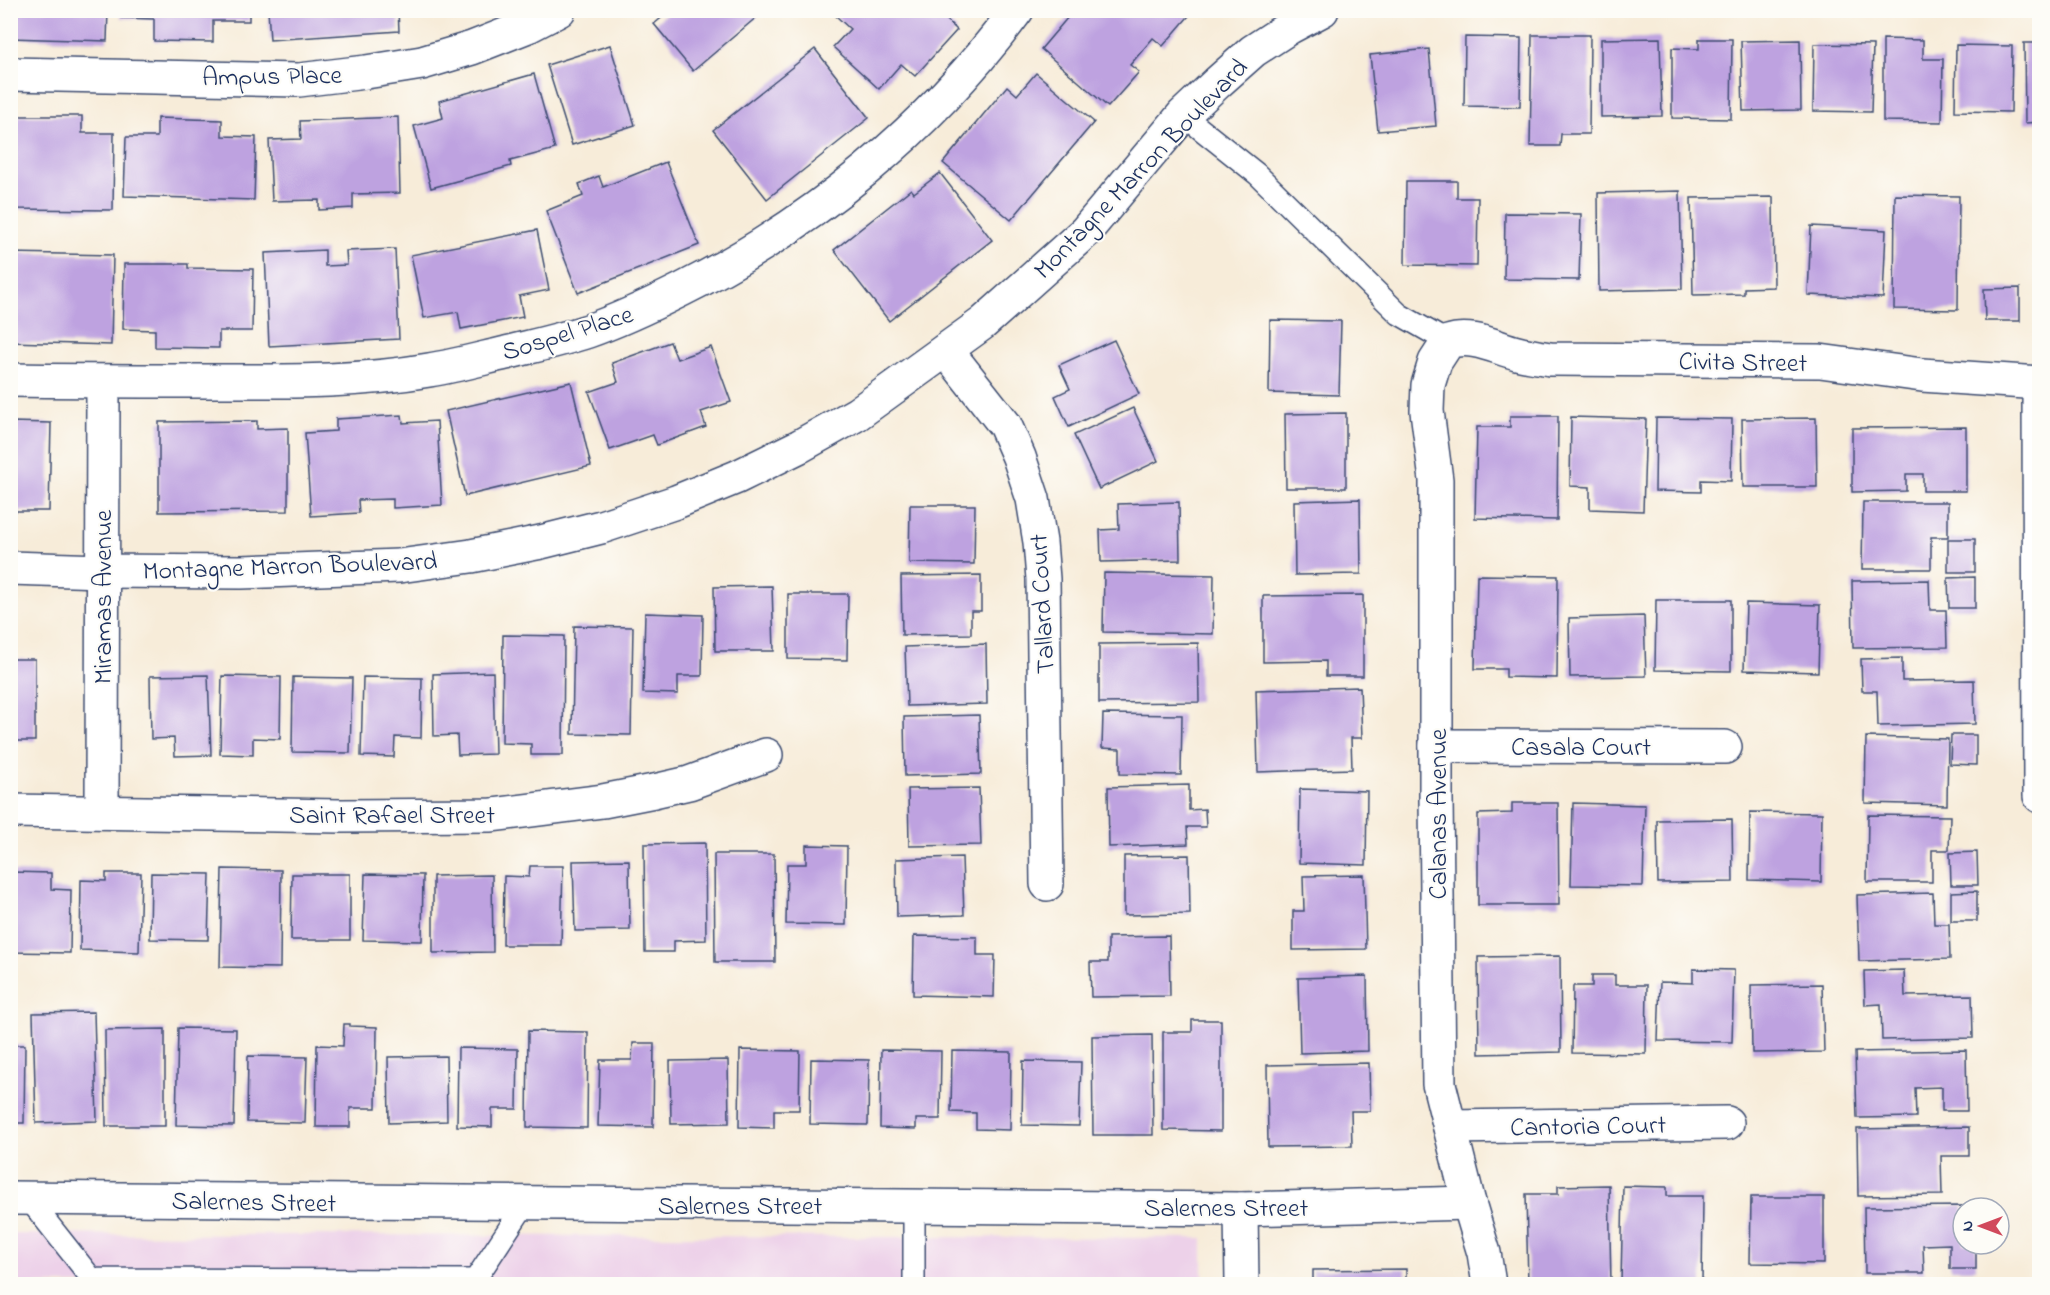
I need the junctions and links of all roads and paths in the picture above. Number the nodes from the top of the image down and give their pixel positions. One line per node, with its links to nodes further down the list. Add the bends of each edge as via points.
1 (559, 10): 4 (street, Ampus Place, via 472,48 422,63 299,80)
2 (1017, 10): 9 (street, Sospel Place, via 949,93 913,129 813,212 710,275 640,310 577,334 428,371 291,382)
3 (1322, 10): 5 (street, Montagne Marron Boulevard, via 1253,51)
4 (10, 74)
5 (1183, 115): 6 (lane, via 1257,174 1399,314); 7 (street, Montagne Marron Boulevard, via 1085,232 983,323)
6 (1448, 342): 10 (street, Civita Street, via 1460,338 1550,358 1820,361 1922,375); 13 (street, Calanas Avenue, via 1435,362 1428,385 1427,411 1436,480)
7 (946, 350): 12 (street, Montagne Marron Boulevard, via 857,414 800,446 706,490 601,527 542,542 399,566 241,572); 19 (street, Tallard Court, via 1005,425 1033,498 1043,579)
8 (10, 380): 9 (street, Sospel Place)
9 (103, 382): 12 (street, Miramas Avenue)
10 (2039, 383): 16 (street)
11 (10, 568): 12 (street, Montagne Marron Boulevard)
12 (102, 571): 18 (street, Miramas Avenue)
13 (1436, 746): 14 (street, Casala Court); 21 (street, Calanas Avenue, via 1439,1084)
14 (1725, 747)
15 (766, 755): 18 (street, Saint Rafael Street, via 689,783 654,791 492,815)
16 (2040, 796)
17 (10, 811): 18 (street, Saint Rafael Street)
18 (102, 812)
19 (1047, 884)
20 (1726, 1123): 21 (street, Cantoria Court)
21 (1450, 1127): 23 (street, Calanas Avenue)
22 (19, 1198): 24 (street, Salernes Street); 24 (lane, via 92,1279 475,1280)
23 (1469, 1203): 26 (street, Salernes Street); 29 (street, Calanas Avenue)
24 (525, 1204): 25 (street, Salernes Street)
25 (914, 1206): 26 (street, Salernes Street); 27 (lane)
26 (1241, 1209): 28 (street)
27 (914, 1284)
28 (1242, 1284)
29 (1489, 1284)

